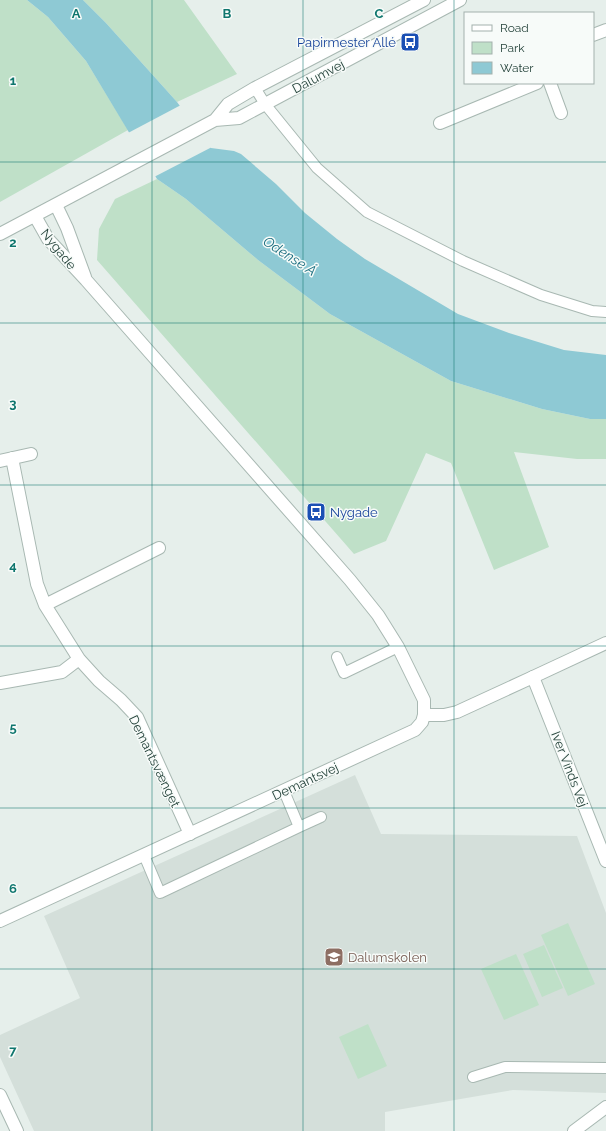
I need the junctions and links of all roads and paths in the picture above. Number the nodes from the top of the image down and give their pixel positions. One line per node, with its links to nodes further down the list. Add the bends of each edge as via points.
1 (424, 0): 7 (street, Dalumvej)
2 (460, 0): 8 (street, Dalumvej)
3 (606, 30): 4 (street)
4 (594, 35)
5 (534, 84): 11 (street)
6 (550, 84): 9 (street)
7 (255, 88): 8 (lane); 10 (street, Dalumvej, via 228,104)
8 (265, 104): 10 (street, Dalumvej, via 239,118); 16 (lane, via 317,168 367,212 463,261 541,295 592,311)
9 (561, 113)
10 (215, 120): 12 (street, Dalumvej)
11 (440, 123)
12 (56, 205): 13 (street, Dalumvej); 15 (street, Nygade)
13 (35, 216): 14 (street, Dalumvej); 15 (street, Nygade, via 48,239)
14 (0, 234)
15 (86, 280): 23 (street, Nygade, via 350,580 378,615)
16 (606, 312)
17 (31, 454): 18 (street)
18 (12, 458): 19 (street); 21 (street, Demantsvænget, via 37,584)
19 (0, 460)
20 (159, 548): 21 (street)
21 (45, 605): 25 (street, Demantsvænget)
22 (606, 644): 26 (street)
23 (398, 647): 24 (lane, via 344,673); 28 (street, Nygade, via 424,700)
24 (337, 657)
25 (79, 659): 27 (street, via 62,672); 32 (street, Demantsvænget, via 137,717)
26 (533, 677): 28 (street, via 457,712); 34 (street, Iver Vinds Vej)
27 (0, 683)
28 (424, 715): 29 (street, Demantsvej, via 415,730)
29 (284, 791): 31 (lane); 32 (street, Demantsvej)
30 (321, 817): 31 (lane)
31 (299, 827): 33 (lane, via 160,893)
32 (190, 834): 33 (street, Demantsvej)
33 (144, 855): 35 (street, Demantsvej)
34 (606, 862)
35 (0, 921)
36 (606, 1068): 37 (lane, via 506,1068)
37 (473, 1077)
38 (0, 1095): 40 (street)
39 (606, 1107): 41 (street)
40 (17, 1131)
41 (574, 1131)

